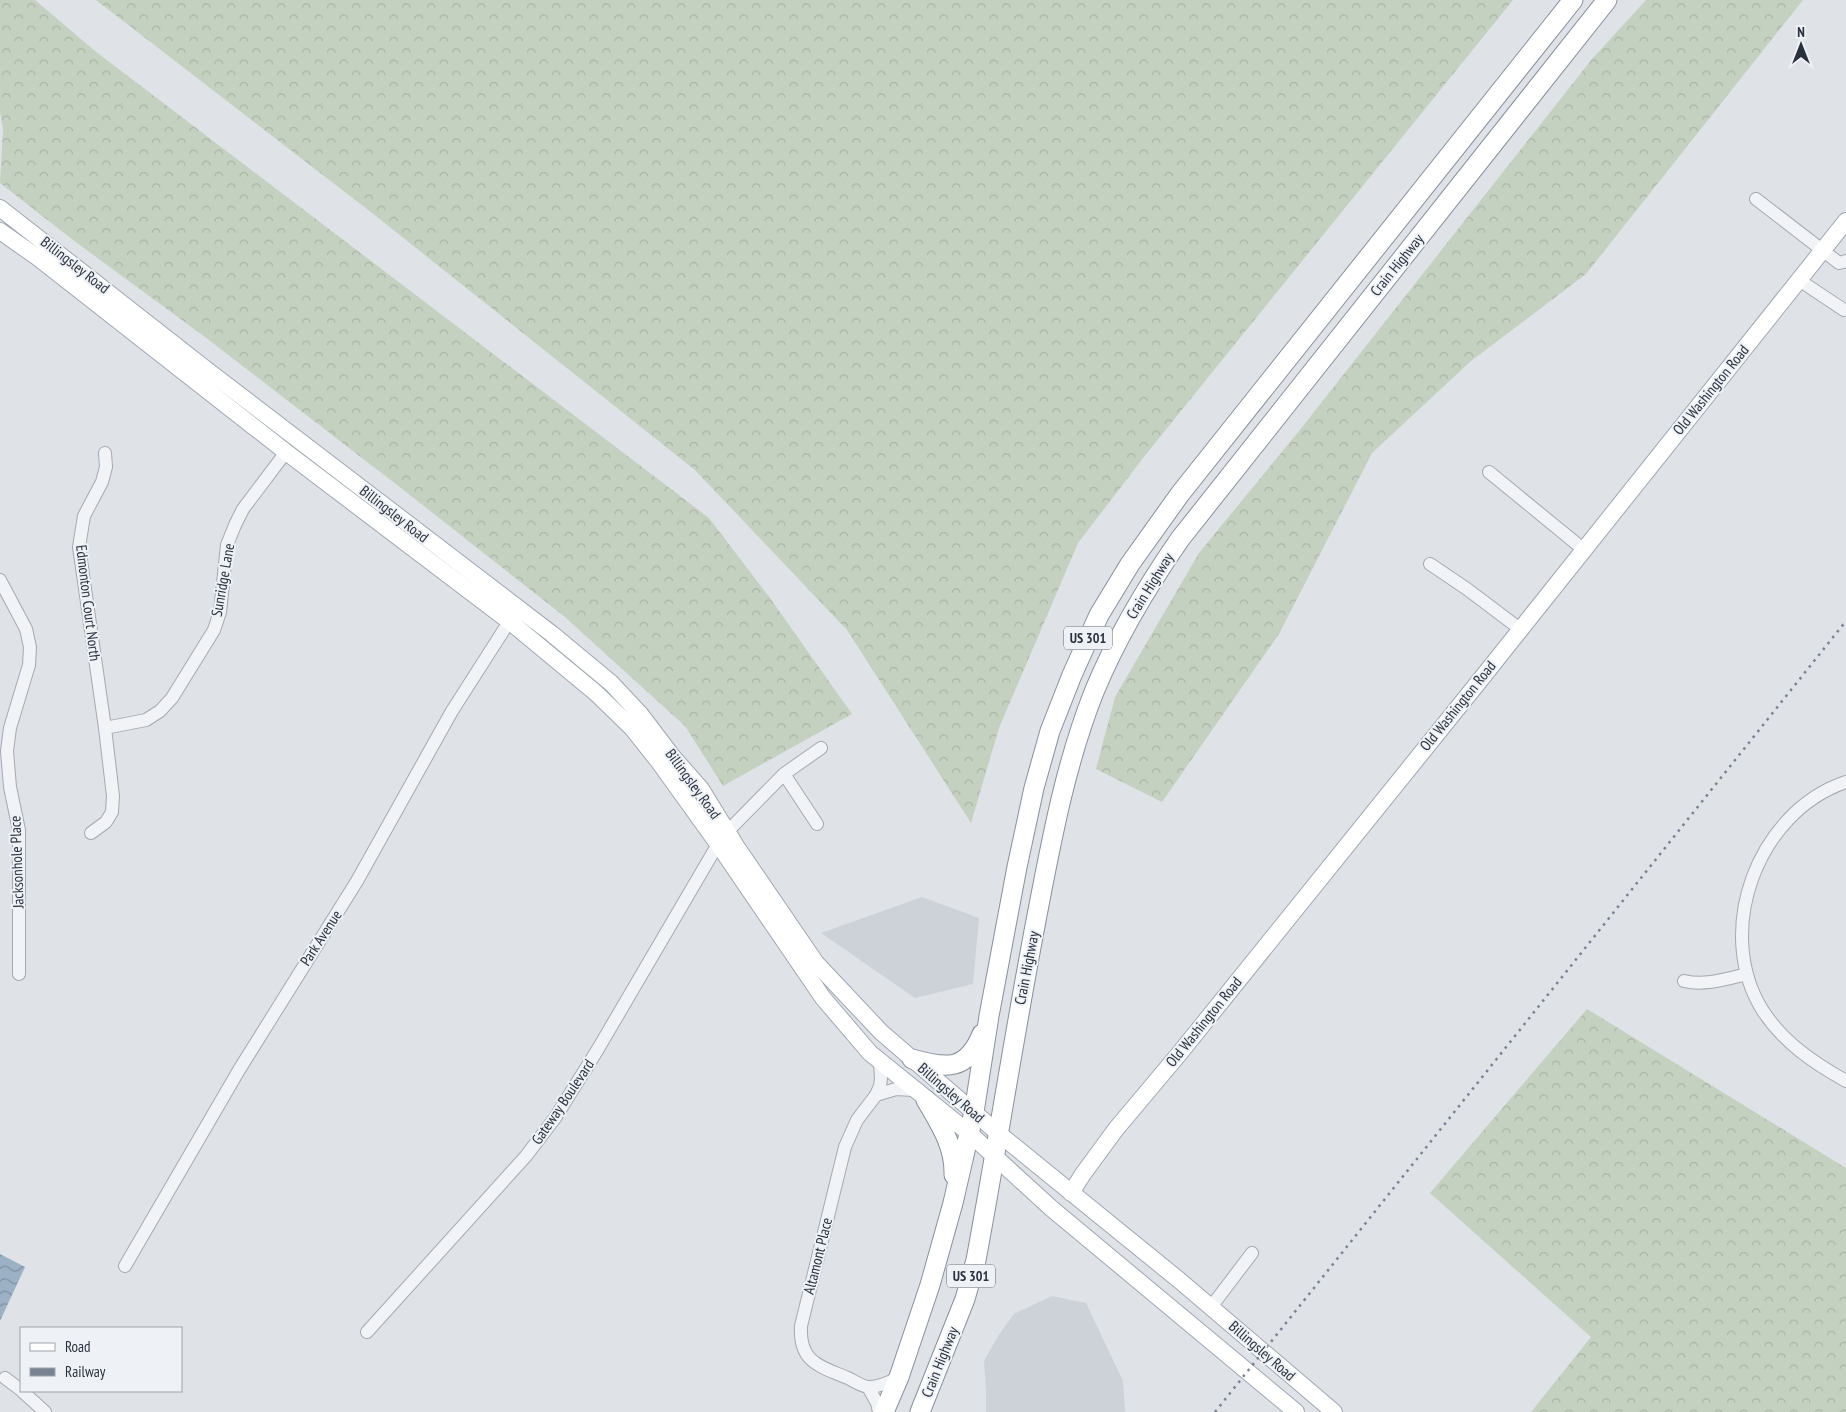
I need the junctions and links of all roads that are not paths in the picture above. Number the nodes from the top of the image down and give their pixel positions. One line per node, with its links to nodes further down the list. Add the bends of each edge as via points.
1 (1573, 0): 3 (highway, Crain Highway / US 301)
2 (1607, 0): 4 (highway, Crain Highway / US 301)
3 (1509, 79): 4 (highway); 31 (highway, Crain Highway / US 301, via 1180,494 1130,564 1099,615 1068,683 1041,759 1016,867)
4 (1528, 101): 39 (highway, Crain Highway / US 301, via 1180,539 1128,618 1094,692 1065,781 1045,869)
5 (1756, 200): 9 (street)
6 (0, 208): 19 (main road, Billingsley Road, via 233,388)
7 (1846, 221): 9 (main road, Old Washington Road)
8 (0, 231): 14 (main road, Billingsley Road)
9 (1822, 250): 10 (street); 11 (main road, Old Washington Road)
10 (1844, 264)
11 (1798, 280): 12 (street); 16 (main road, Old Washington Road)
12 (1845, 311)
13 (105, 452): 21 (street, Edmonton Court North, via 102,482 84,516 79,547)
14 (286, 452): 19 (main road, Billingsley Road); 21 (street, Sunridge Lane, via 235,526 227,544 220,612 214,630 172,698 146,720)
15 (1489, 472): 16 (street)
16 (1583, 549): 20 (main road, Old Washington Road)
17 (1430, 564): 20 (street)
18 (0, 580): 28 (street, Jacksonhole Place, via 26,629 30,647 29,665 10,728 7,751 19,830)
19 (513, 615): 27 (main road, Billingsley Road, via 632,728); 45 (street, Park Avenue, via 452,711 358,881 239,1070)
20 (1520, 629): 41 (main road, Old Washington Road, via 1116,1129)
21 (105, 728): 26 (street, Edmonton Court North, via 112,812 106,822)
22 (820, 748): 23 (street, Gateway Boulevard)
23 (784, 774): 25 (street); 27 (street, Gateway Boulevard)
24 (1846, 782): 29 (street, via 1821,793 1800,808 1778,831 1760,861 1743,912 1742,950)
25 (817, 824)
26 (91, 833)
27 (722, 838): 32 (main road, Billingsley Road, via 816,963 881,1032); 33 (main road, Billingsley Road, via 823,998); 48 (street, Gateway Boulevard, via 606,1036 542,1136)
28 (19, 974)
29 (1747, 974): 30 (street, via 1710,983); 34 (street, via 1763,1010 1787,1040 1806,1057)
30 (1684, 981)
31 (989, 1016): 32 (highway, via 974,1051 964,1060 944,1066); 37 (highway, Crain Highway / US 301)
32 (912, 1059): 37 (main road, Billingsley Road)
33 (880, 1062): 35 (street, Altamont Place, via 881,1079); 36 (main road, Billingsley Road)
34 (1846, 1081)
35 (876, 1095): 36 (street, via 888,1090); 51 (street, Altamont Place, via 857,1120 845,1147 801,1326 806,1352 813,1362)
36 (919, 1095): 38 (main road, Billingsley Road); 42 (highway, via 945,1134 952,1151)
37 (974, 1112): 38 (highway, Crain Highway / US 301); 39 (main road, Billingsley Road)
38 (969, 1133): 40 (main road, Billingsley Road); 42 (highway, Crain Highway / US 301)
39 (998, 1133): 40 (highway, Crain Highway / US 301); 41 (main road, Billingsley Road)
40 (993, 1157): 43 (main road, Billingsley Road); 57 (highway, Crain Highway / US 301, via 976,1260 965,1299)
41 (1071, 1193): 43 (main road, via 1082,1228); 46 (main road, Billingsley Road)
42 (954, 1203): 49 (highway, Crain Highway / US 301, via 930,1286)
43 (1091, 1241): 47 (main road, Billingsley Road)
44 (1252, 1253): 46 (street)
45 (125, 1266)
46 (1211, 1307): 47 (main road); 59 (main road, Billingsley Road)
47 (1194, 1327): 58 (main road, Billingsley Road)
48 (367, 1332)
49 (898, 1377): 51 (street); 56 (highway, Crain Highway / US 301)
50 (5, 1378): 52 (street)
51 (868, 1387): 55 (street)
52 (20, 1390)
53 (22, 1392): 54 (street)
54 (45, 1412)
55 (879, 1412)
56 (884, 1412)
57 (920, 1412)
58 (1296, 1412)
59 (1334, 1412)

